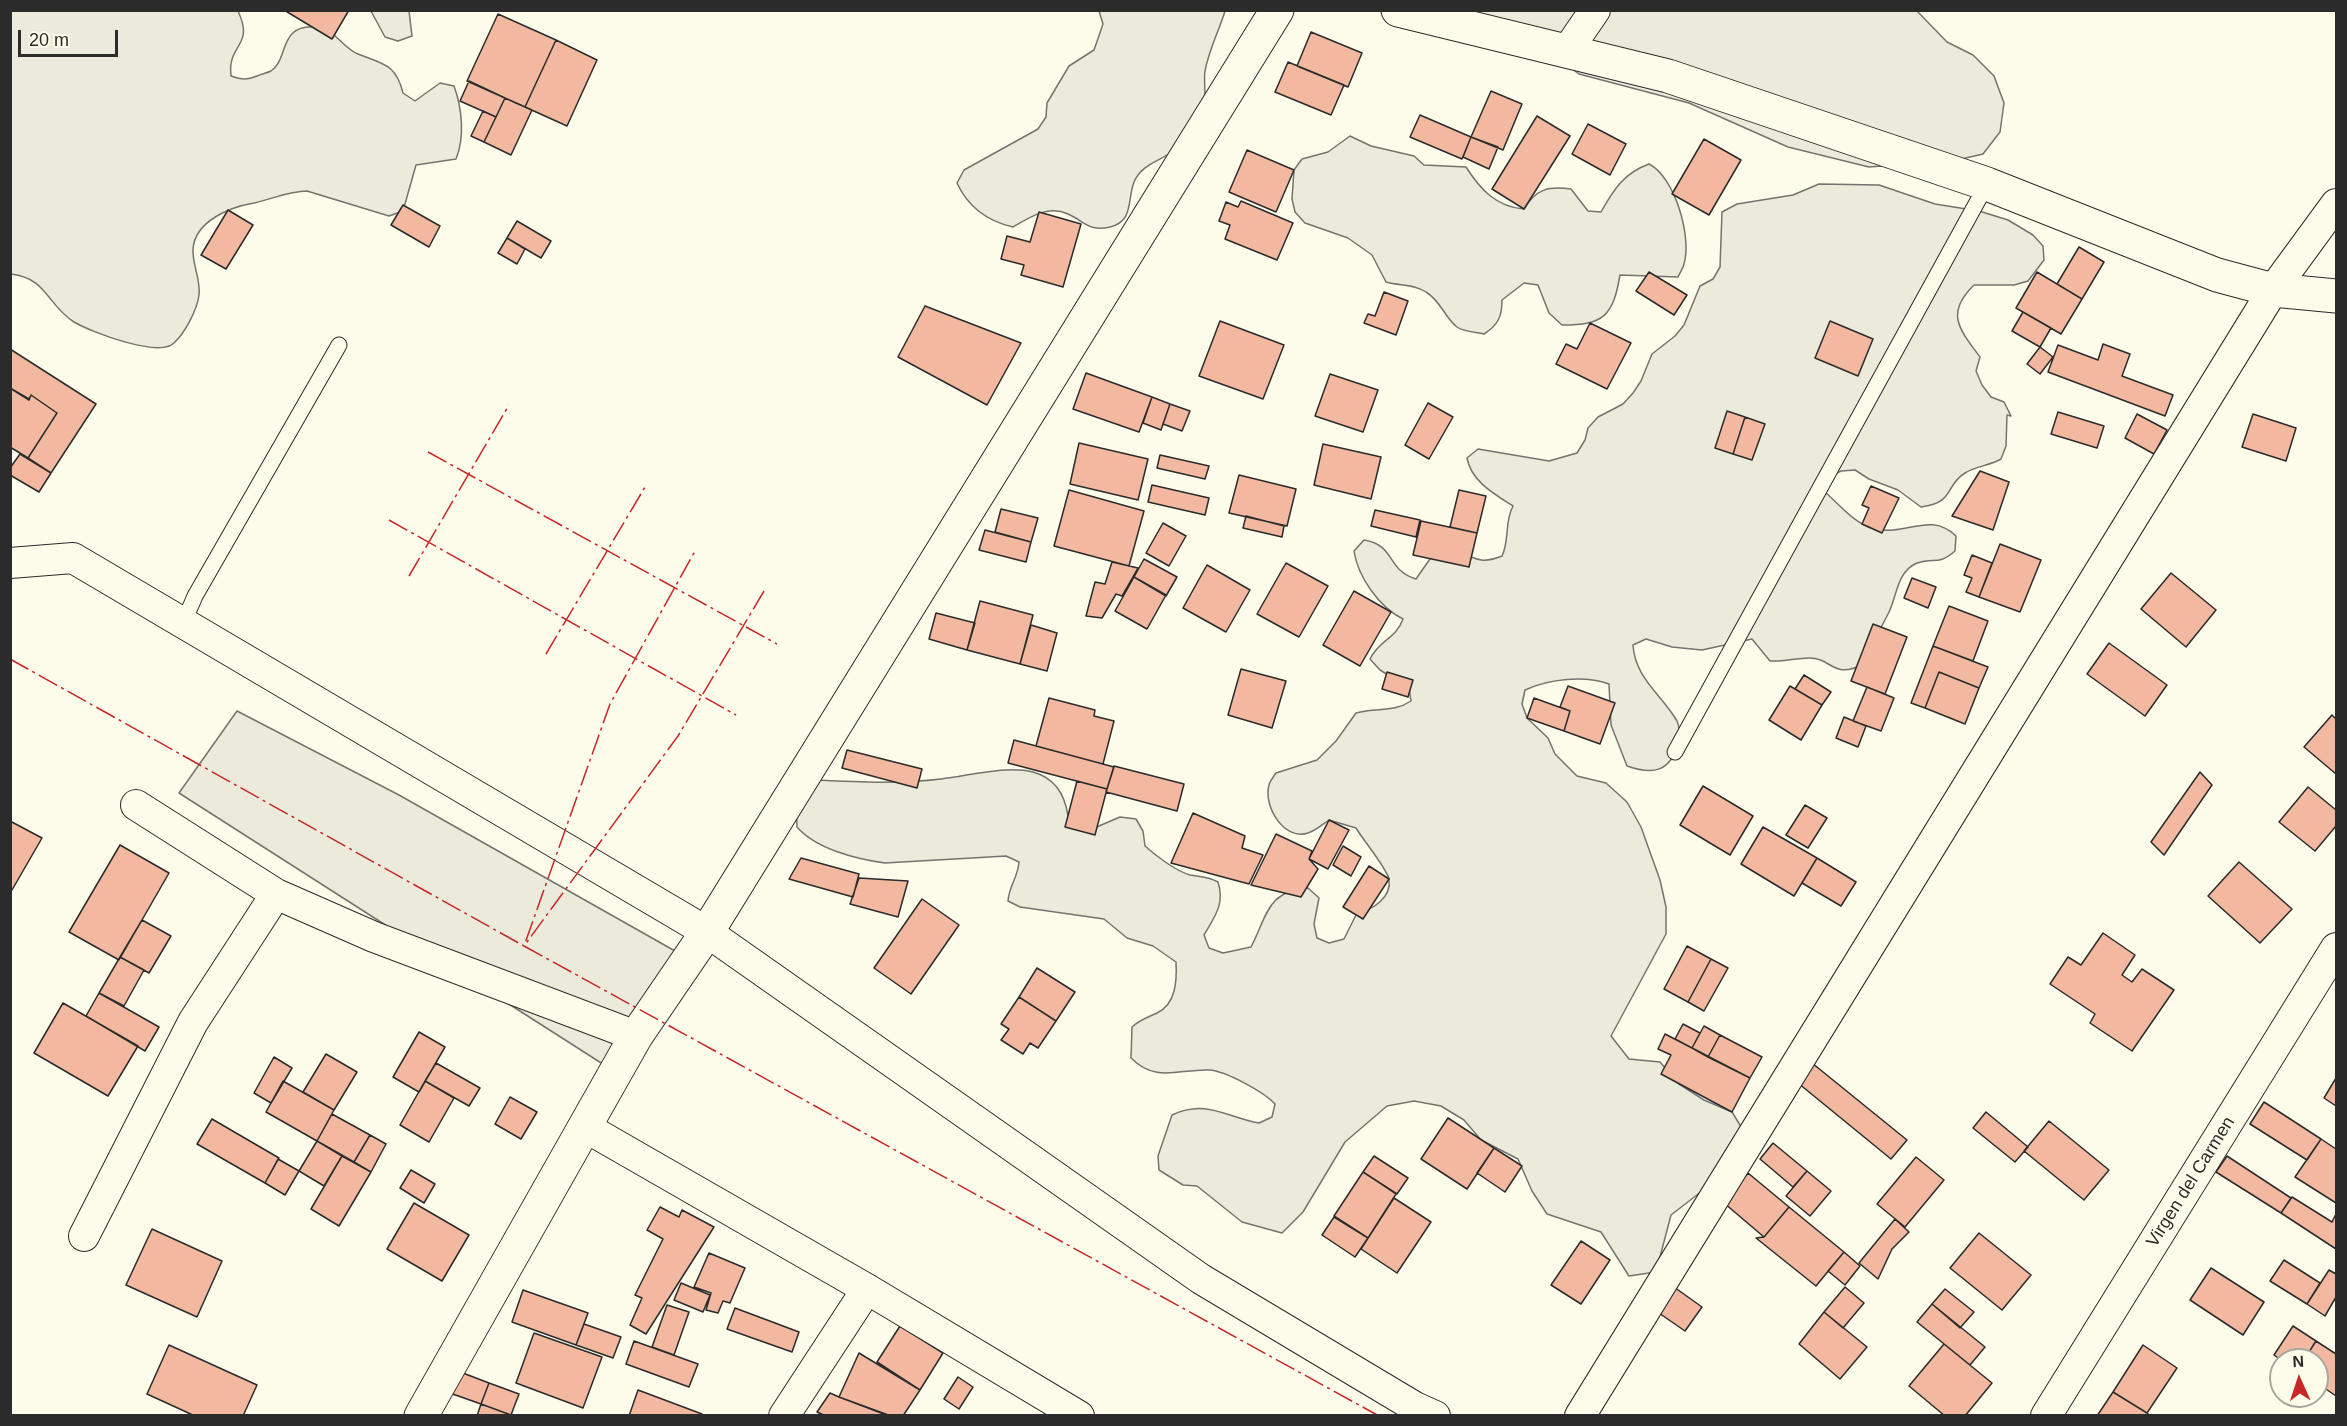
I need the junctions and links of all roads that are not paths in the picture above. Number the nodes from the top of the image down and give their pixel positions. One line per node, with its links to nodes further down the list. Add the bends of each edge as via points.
1 (1277, 10): 15 (street)
2 (1398, 10): 4 (street)
3 (1595, 10): 4 (street)
4 (1567, 51): 5 (street, via 1668,76)
5 (1987, 184): 7 (street, via 2217,275); 12 (lane)
6 (2337, 204): 7 (street)
7 (2273, 290): 8 (street); 22 (street)
8 (2337, 296)
9 (339, 345): 11 (lane, via 195,596)
10 (10, 563): 11 (street, via 73,558)
11 (183, 624): 15 (street)
12 (1676, 752)
13 (136, 805): 14 (street)
14 (276, 894): 18 (street, via 374,937); 20 (street, via 193,1022)
15 (707, 932): 18 (street); 26 (street, via 1201,1279)
16 (2337, 948): 17 (street, Virgen del Carmen)
17 (2326, 989): 27 (street, Virgen del Carmen)
18 (636, 1036): 19 (street)
19 (585, 1127): 21 (street); 23 (street)
20 (84, 1236)
21 (867, 1289): 24 (street); 25 (street)
22 (1579, 1415)
23 (421, 1416)
24 (784, 1416)
25 (1079, 1416)
26 (1435, 1416)
27 (2046, 1416)

